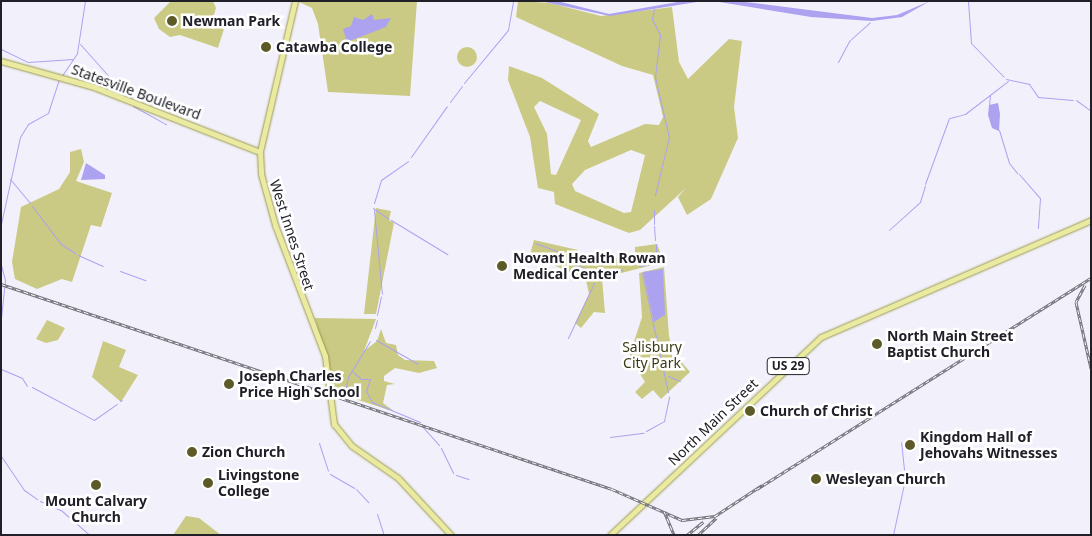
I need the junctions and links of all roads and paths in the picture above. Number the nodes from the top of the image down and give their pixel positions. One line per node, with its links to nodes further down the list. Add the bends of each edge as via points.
1 (296, 1): 3 (main road, West Innes Street)
2 (1, 60): 3 (main road, Statesville Boulevard, via 64,78)
3 (260, 152): 5 (main road, West Innes Street, via 261,174 278,234 328,366 336,426 352,446 398,478)
4 (1091, 220): 6 (main road, North Main Street / US 29, via 821,337)
5 (451, 535)
6 (610, 535)

